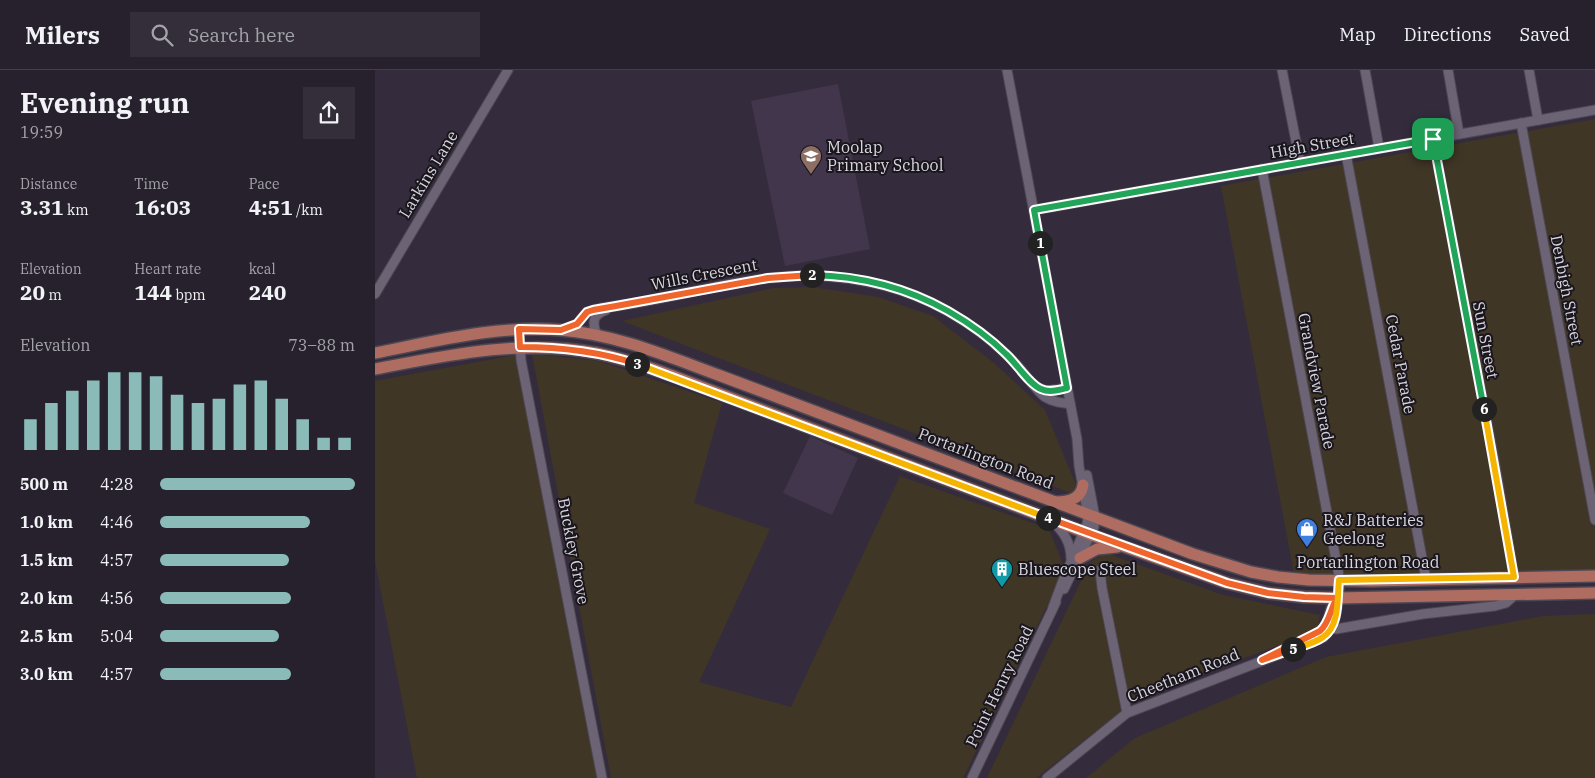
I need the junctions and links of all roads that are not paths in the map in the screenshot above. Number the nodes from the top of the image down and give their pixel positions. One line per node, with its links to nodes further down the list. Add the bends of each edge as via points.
1 (508, 70): 17 (street, Larkins Lane)
2 (1007, 70): 16 (street)
3 (1282, 70): 14 (street)
4 (1365, 70): 12 (street)
5 (1447, 70): 10 (street)
6 (1529, 70): 8 (street)
7 (1595, 110): 8 (street, High Street)
8 (1538, 120): 9 (street, High Street)
9 (1521, 124): 10 (street, High Street); 33 (street, Denbigh Street)
10 (1459, 134): 11 (street, High Street)
11 (1433, 139): 12 (street, High Street); 39 (street, Sun Street)
12 (1379, 148): 13 (street, High Street)
13 (1346, 154): 14 (street, High Street); 40 (street, Cedar Parade)
14 (1300, 162): 15 (street, High Street)
15 (1263, 169): 16 (street, High Street); 41 (street, Grandview Parade)
16 (1034, 210): 26 (street)
17 (375, 294)
18 (616, 306): 20 (street, Wills Crescent, via 587,312 577,324); 21 (street, Wills Crescent, via 595,316 593,326); 25 (street, Wills Crescent, via 768,278 813,275 863,280 900,290 949,312 992,341)
19 (519, 329): 20 (main road, Portarlington Road); 22 (street, Buckley Grove); 23 (main road, Portarlington Road)
20 (561, 330): 21 (main road, Portarlington Road)
21 (597, 335): 30 (main road, Portarlington Road, via 646,348)
22 (520, 347): 24 (main road, via 488,349); 32 (main road, via 569,349 634,363); 47 (street, Buckley Grove)
23 (375, 353)
24 (375, 369)
25 (1034, 385): 26 (street, via 1046,391); 27 (street, Wills Crescent, via 1046,398)
26 (1067, 388): 27 (street)
27 (1070, 404): 28 (street)
28 (1077, 439): 29 (street); 31 (street)
29 (1083, 485): 30 (main road, via 1075,499); 31 (street)
30 (1055, 502): 31 (main road, Portarlington Road)
31 (1091, 516): 34 (street, Point Henry Road); 41 (main road, Portarlington Road, via 1237,568 1278,577)
32 (1050, 519): 34 (main road); 36 (street, via 1066,537)
33 (1595, 520)
34 (1087, 533): 35 (main road); 36 (street, Point Henry Road)
35 (1128, 548): 36 (main road, via 1106,547); 44 (main road, via 1268,593)
36 (1075, 560): 48 (street, Point Henry Road, via 1067,585 1053,607)
37 (1100, 570): 46 (street)
38 (1595, 576): 39 (main road, Portarlington Road)
39 (1514, 577): 40 (main road, Portarlington Road)
40 (1426, 579): 41 (main road, Portarlington Road)
41 (1339, 580): 44 (street, Grandview Parade)
42 (1595, 593): 43 (main road)
43 (1515, 595): 44 (main road); 45 (street, via 1506,603 1495,606 1350,627)
44 (1337, 598): 45 (street, via 1331,607)
45 (1329, 627): 46 (street, Cheetham Road, via 1262,660)
46 (1127, 713): 49 (street, Cheetham Road)
47 (602, 778)
48 (972, 778)
49 (1047, 778)

